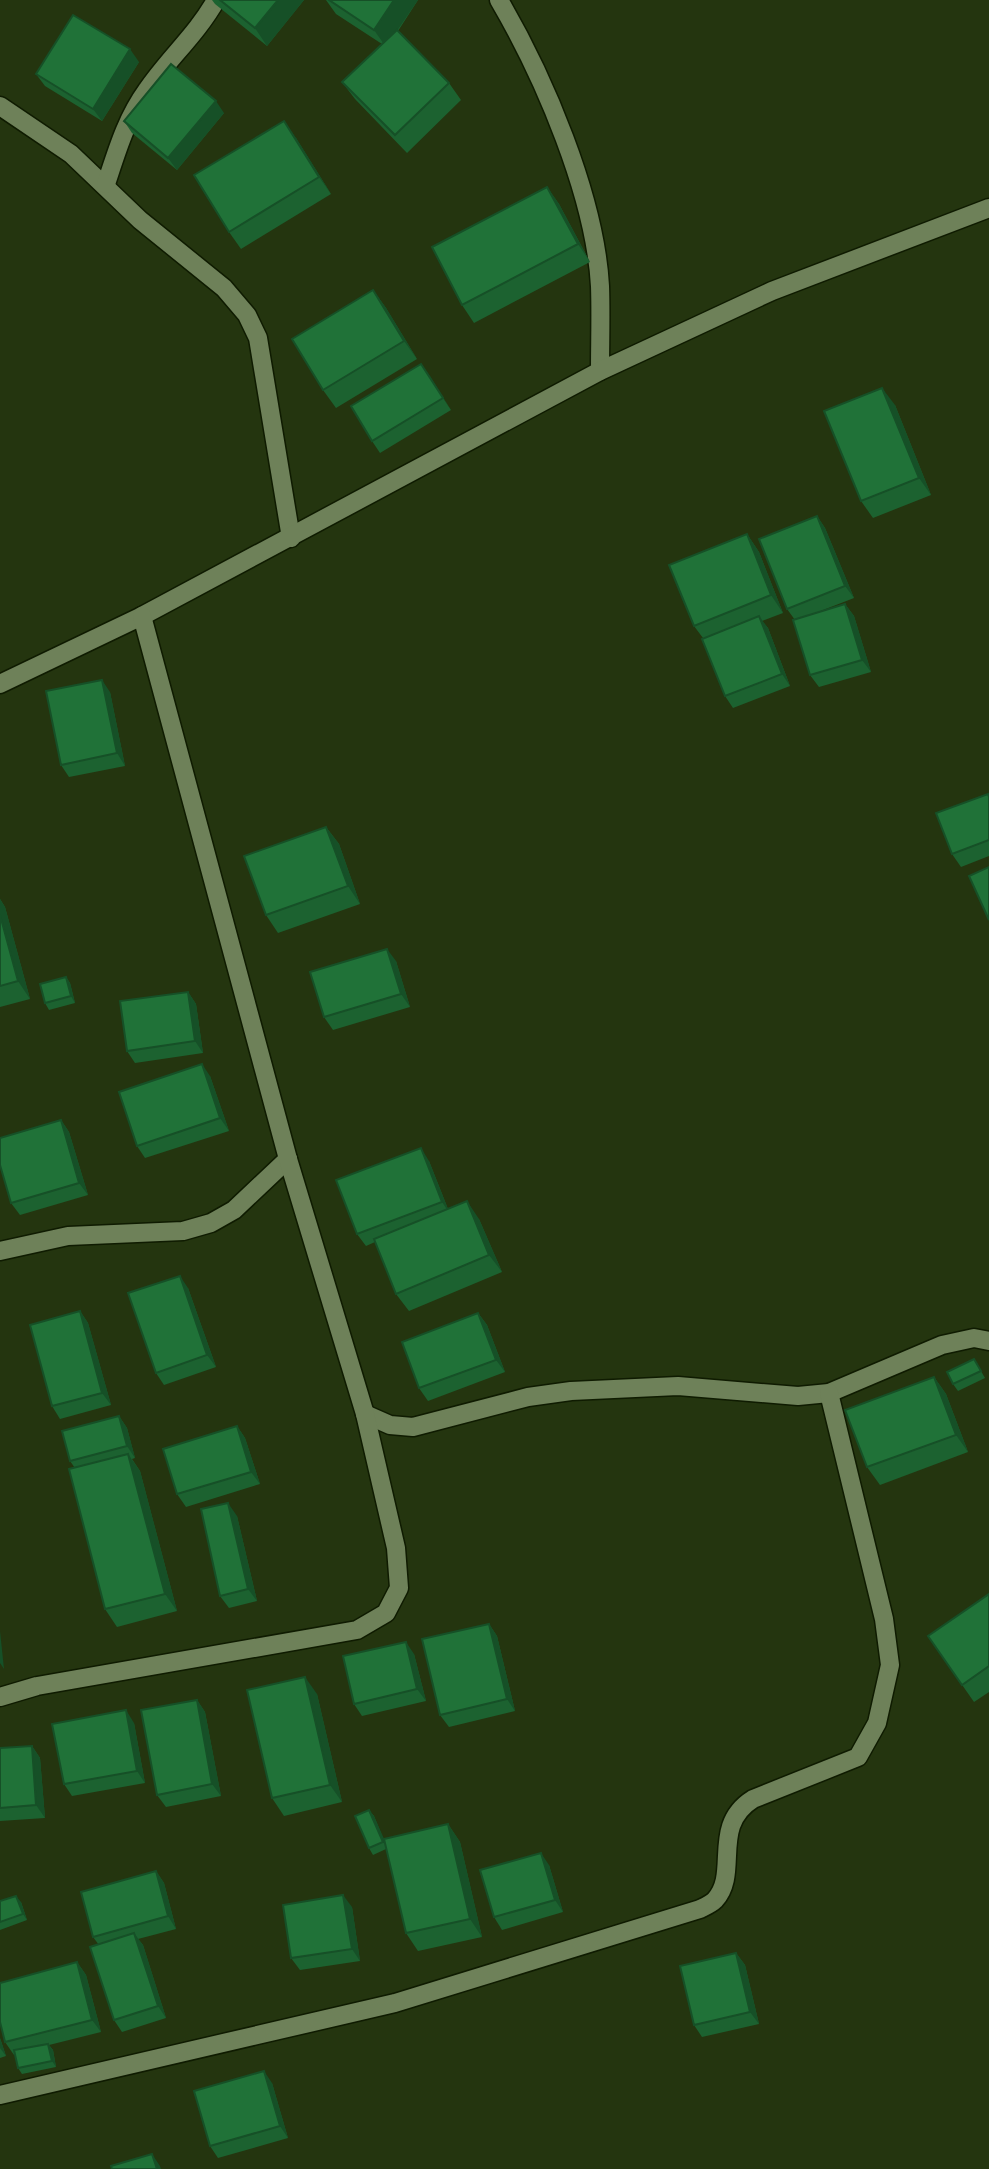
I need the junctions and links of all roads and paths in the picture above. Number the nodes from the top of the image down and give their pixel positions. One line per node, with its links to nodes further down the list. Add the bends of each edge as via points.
1 (216, 0): 4 (street, via 147,89 127,123)
2 (499, 0): 6 (street, via 567,147 586,210 600,285)
3 (0, 106): 4 (street)
4 (106, 184): 7 (street, via 140,220 224,288 247,315 258,338)
5 (989, 208): 6 (street, via 772,291)
6 (600, 371): 7 (street)
7 (291, 538): 8 (street)
8 (142, 616): 9 (street); 10 (street)
9 (0, 684)
10 (288, 1159): 11 (street, via 234,1210 211,1223 183,1231 68,1236); 14 (street)
11 (0, 1251)
12 (989, 1341): 13 (street, via 974,1338 942,1345)
13 (829, 1393): 14 (street, via 798,1396 678,1386 571,1391 528,1397 413,1427 390,1425); 16 (street, via 884,1619 890,1665 879,1712 858,1757 738,1808 715,1900 700,1909 395,2003)
14 (365, 1414): 15 (street, via 396,1548 399,1588 386,1613 357,1629 37,1686)
15 (0, 1697)
16 (0, 2095)

